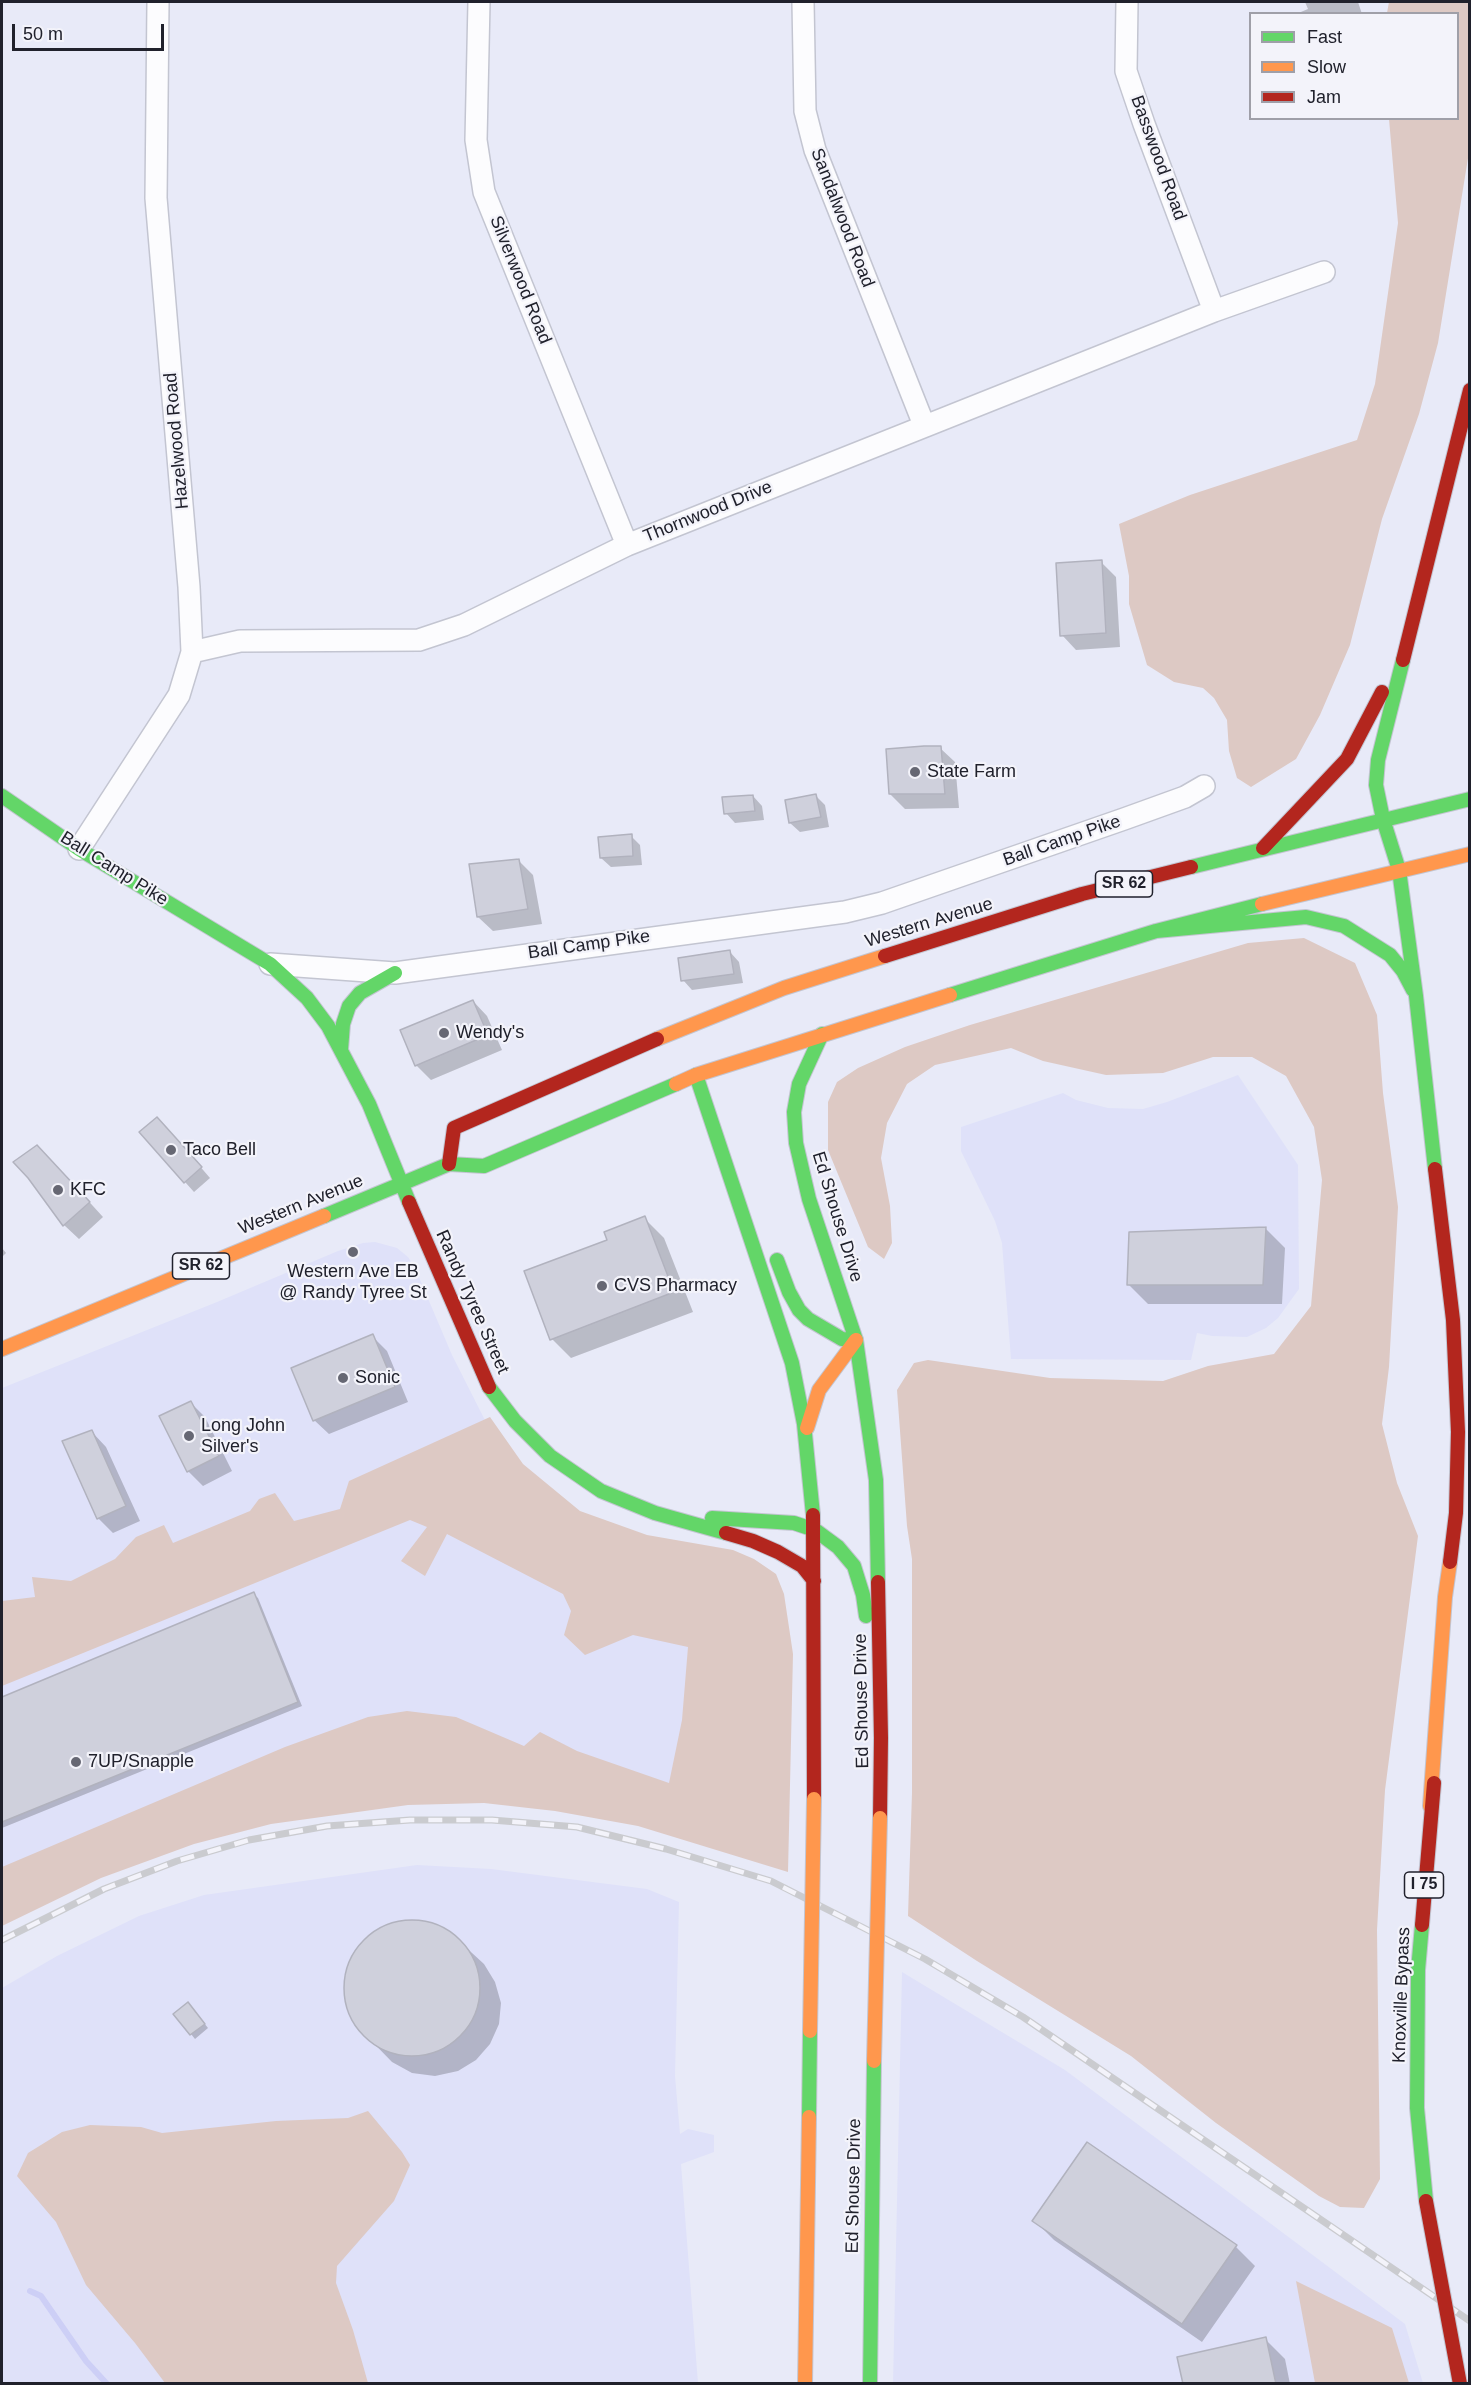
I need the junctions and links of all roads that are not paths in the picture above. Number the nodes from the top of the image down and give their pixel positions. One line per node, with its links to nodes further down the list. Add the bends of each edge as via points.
1 (158, 2): 11 (street, Hazelwood Road, via 156,198)
2 (478, 2): 9 (street, Silverwood Road, via 476,140 484,192)
3 (803, 2): 8 (street, Sandalwood Road, via 804,111 815,150)
4 (1127, 2): 6 (street, Basswood Road, via 1126,71)
5 (1324, 272): 6 (street, Thornwood Drive)
6 (1214, 310): 8 (street, Thornwood Drive)
7 (1470, 390): 10 (main road)
8 (924, 425): 9 (street, Thornwood Drive)
9 (627, 545): 11 (street, Thornwood Drive, via 464,625 419,640 240,641)
10 (1408, 633): 15 (main road, via 1378,760 1376,785); 16 (main road, via 1374,712 1347,759)
11 (192, 652): 17 (street, Hazelwood Road, via 179,695)
12 (1204, 786): 22 (street, Ball Camp Pike, via 1162,806 882,903 845,912)
13 (2, 796): 17 (main road, Ball Camp Pike)
14 (1470, 798): 15 (main road, Western Avenue / SR 62)
15 (1383, 819): 16 (main road, Western Avenue / SR 62); 19 (main road)
16 (1263, 848): 23 (main road, Western Avenue / SR 62, via 1082,894)
17 (79, 849): 21 (main road, Ball Camp Pike)
18 (1470, 854): 19 (main road, Western Avenue / SR 62)
19 (1399, 870): 20 (main road, Western Avenue / SR 62); 24 (main road)
20 (1156, 931): 24 (main road, via 1306,917 1344,926 1390,955); 26 (main road, Western Avenue / SR 62)
21 (270, 964): 22 (street, Ball Camp Pike); 27 (main road, Randy Tyree Street, via 307,998)
22 (395, 973): 27 (main road, via 360,993 349,1006)
23 (783, 988): 25 (main road); 30 (main road, Western Avenue, via 616,1055 454,1128)
24 (1416, 996): 42 (main road, via 1453,1320 1458,1432 1456,1513 1445,1597)
25 (736, 1022)
26 (822, 1034): 28 (main road, Western Avenue / SR 62); 34 (main road, Ed Shouse Drive, via 799,1084 794,1112 795,1143 809,1199)
27 (341, 1050): 31 (main road, Randy Tyree Street, via 369,1104)
28 (697, 1070): 29 (main road); 30 (main road, Western Avenue / SR 62, via 484,1166)
29 (724, 1158): 32 (main road); 36 (main road, via 792,1363)
30 (449, 1164): 31 (main road, Western Avenue / SR 62)
31 (401, 1184): 35 (main road, Western Avenue / SR 62); 37 (main road, Randy Tyree Street, via 489,1387 515,1421 550,1456 601,1491)
32 (752, 1200)
33 (772, 1247): 34 (main road, via 799,1310 826,1331 842,1339)
34 (856, 1340): 36 (main road, via 819,1390); 41 (main road, Ed Shouse Drive, via 876,1480)
35 (2, 1348)
36 (805, 1436): 38 (main road)
37 (674, 1518): 38 (main road, Randy Tyree Street, via 794,1523); 39 (main road, Randy Tyree Street, via 753,1541 791,1559)
38 (814, 1530): 39 (main road); 41 (main road, via 838,1547 854,1566 866,1614 868,1694)
39 (814, 1581): 43 (main road, bridge)
40 (1455, 1648): 42 (main road, Knoxville Bypass / I 75)
41 (881, 1738): 44 (main road, Ed Shouse Drive, bridge)
42 (1430, 1806): 45 (main road, Knoxville Bypass / I 75, bridge, via 1418,1970 1418,2108 1426,2201)
43 (806, 2384)
44 (870, 2384)
45 (1460, 2384)

